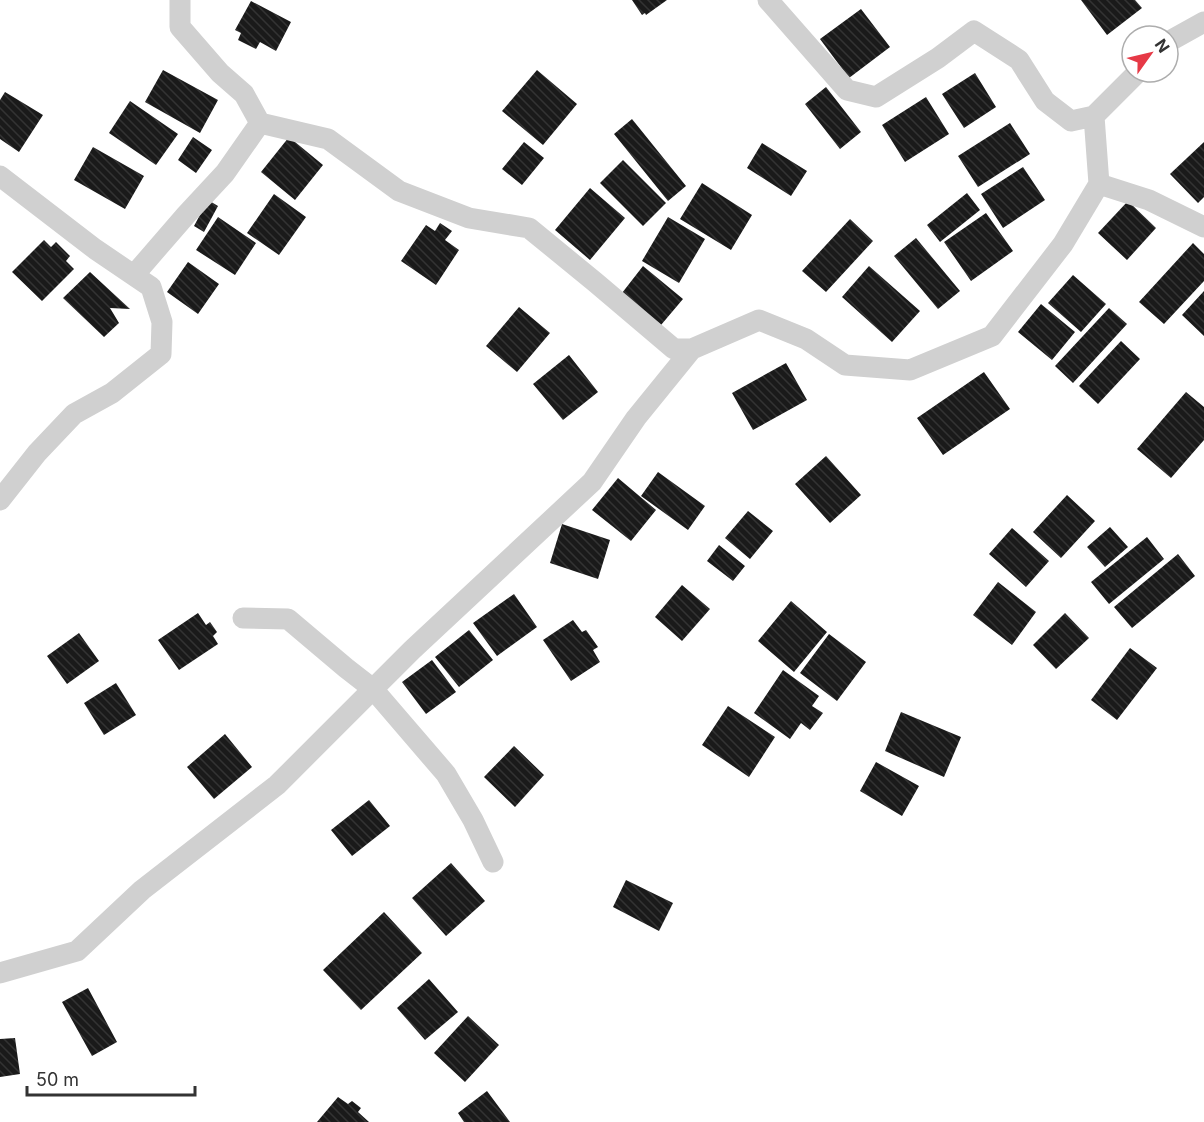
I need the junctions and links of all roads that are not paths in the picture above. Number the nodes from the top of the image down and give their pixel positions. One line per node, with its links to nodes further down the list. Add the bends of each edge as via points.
1 (180, 0): 7 (street, via 180,27 244,94)
2 (768, 0): 6 (street, via 847,90 876,97 974,31 1019,60 1045,101 1071,121)
3 (1204, 22): 4 (street)
4 (1180, 35)
5 (1126, 84): 6 (street)
6 (1094, 116): 9 (street)
7 (260, 123): 11 (street, via 225,173); 12 (street, via 328,139 399,191 469,218 529,228 674,349)
8 (0, 176): 11 (street)
9 (1099, 184): 10 (street, via 1149,200); 12 (street, via 1063,244 992,336 909,370 845,365 806,339 759,320)
10 (1204, 227)
11 (134, 275): 13 (street, via 151,287 162,322 161,354 112,393 74,414)
12 (692, 349): 15 (street, via 636,418 592,482)
13 (0, 500)
14 (243, 618): 15 (street, via 288,618)
15 (373, 689): 16 (street, via 446,774); 17 (street, via 277,785 142,890 76,951)
16 (493, 862)
17 (0, 973)

